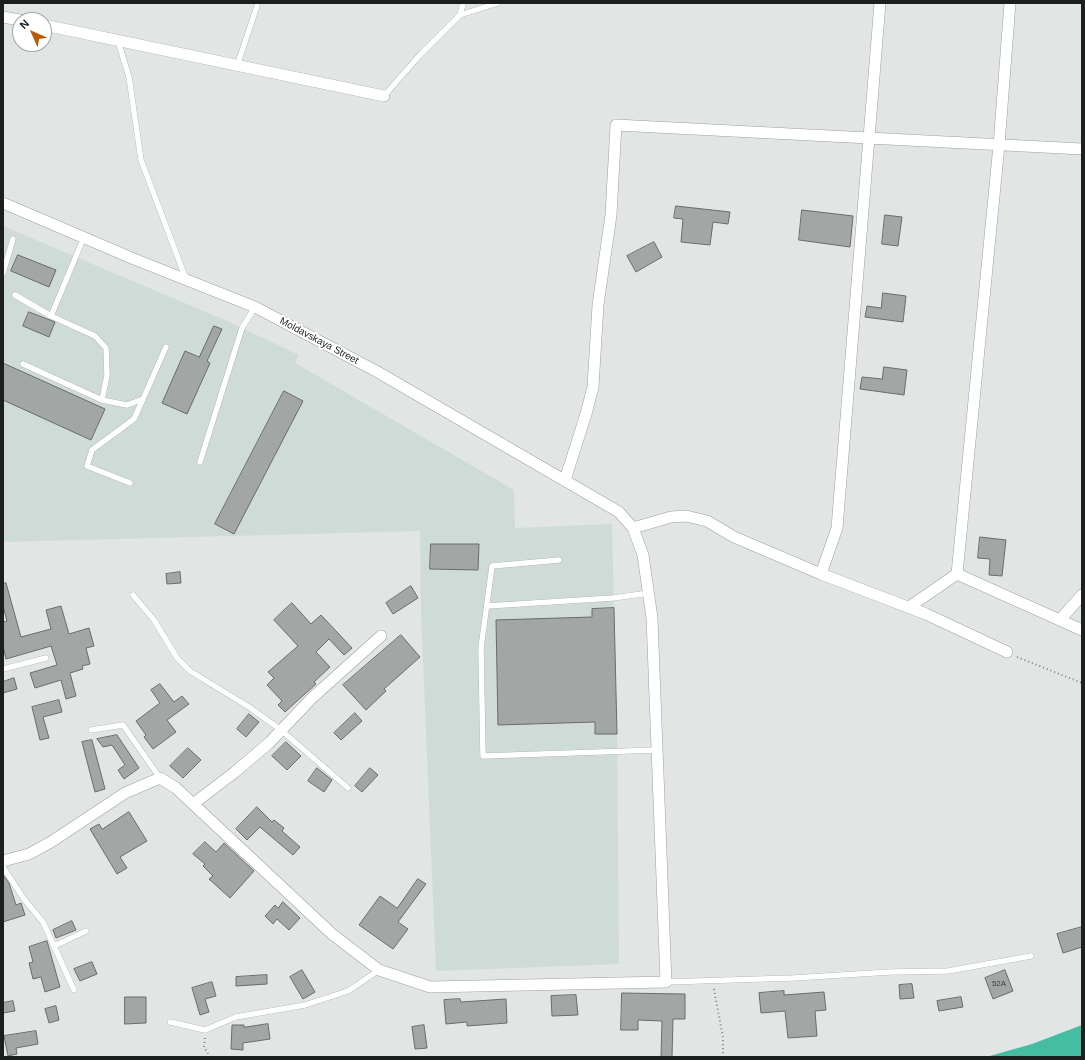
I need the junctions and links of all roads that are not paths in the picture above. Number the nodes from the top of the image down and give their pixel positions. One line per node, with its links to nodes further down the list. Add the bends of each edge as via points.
1 (463, 3): 6 (lane)
2 (498, 3): 6 (lane)
3 (880, 3): 11 (street)
4 (1010, 3): 12 (street)
5 (257, 6): 9 (lane)
6 (460, 14): 10 (lane)
7 (52, 27): 8 (street)
8 (118, 41): 9 (street); 18 (lane, via 129,77 141,160)
9 (237, 66): 10 (street)
10 (384, 96)
11 (870, 138): 12 (street); 27 (street, via 616,125 611,215 598,305 593,387); 31 (street, via 837,528)
12 (998, 145): 13 (street); 32 (street)
13 (1082, 150)
14 (3, 203): 15 (street, Moldavskaya Street)
15 (84, 237): 18 (street, Moldavskaya Street); 21 (lane)
16 (13, 239): 17 (lane)
17 (3, 273)
18 (186, 279): 20 (street, Moldavskaya Street)
19 (15, 295): 21 (lane)
20 (255, 307): 26 (lane, via 242,328); 27 (street, Moldavskaya Street, via 376,371)
21 (51, 316): 25 (lane, via 94,336 106,348 107,375)
22 (166, 347): 24 (lane)
23 (23, 364): 25 (lane)
24 (143, 399): 25 (lane, via 127,405); 28 (lane, via 134,418 92,450 87,466)
25 (102, 400)
26 (200, 462)
27 (564, 480): 29 (street, Moldavskaya Street, via 619,512)
28 (130, 483)
29 (633, 528): 31 (street, via 670,517 686,516 707,521 734,537); 33 (street, via 643,555)
30 (559, 560): 36 (lane, via 492,566)
31 (821, 574): 37 (street)
32 (957, 574): 37 (street); 38 (street)
33 (649, 593): 36 (lane, via 614,598); 46 (street)
34 (133, 595): 45 (lane, via 154,620 177,658 190,671 250,707)
35 (1082, 595): 38 (street)
36 (488, 606): 46 (lane, via 481,648 483,756)
37 (909, 607): 41 (street)
38 (1060, 620): 39 (street)
39 (1082, 630)
40 (381, 636): 45 (street, via 312,698)
41 (1006, 652)
42 (46, 658): 43 (lane)
43 (3, 669)
44 (91, 730): 47 (lane, via 122,725)
45 (281, 730): 48 (lane); 49 (street, via 235,772)
46 (658, 750): 56 (street)
47 (160, 778): 49 (street, via 176,788); 50 (street, via 125,793 29,854)
48 (348, 788)
49 (193, 804): 55 (street, via 332,934)
50 (3, 861)
51 (3, 867): 53 (lane, via 43,922)
52 (86, 931): 53 (lane)
53 (54, 946): 57 (lane)
54 (1031, 956): 56 (lane, via 948,971)
55 (379, 970): 56 (street, via 430,986); 58 (lane, via 348,991 305,1005 236,1017 205,1030)
56 (666, 982)
57 (74, 990)
58 (170, 1022)

